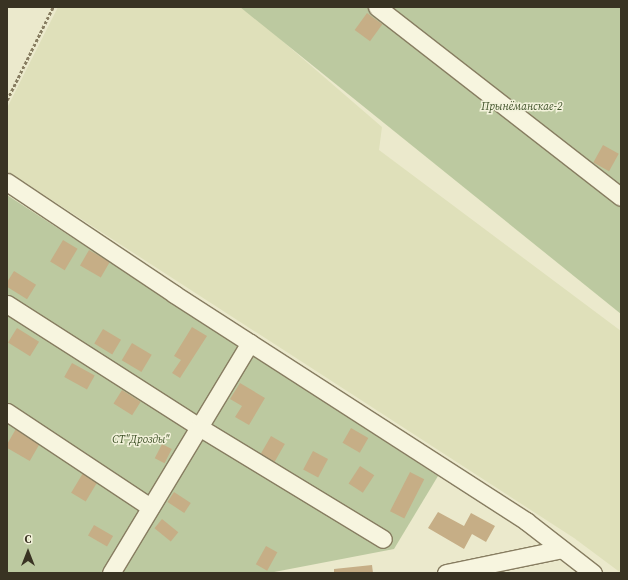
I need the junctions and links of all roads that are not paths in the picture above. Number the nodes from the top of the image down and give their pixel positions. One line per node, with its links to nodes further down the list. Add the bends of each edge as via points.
1 (377, 7): 3 (street)
2 (7, 182): 5 (street)
3 (621, 196)
4 (7, 304): 7 (street)
5 (250, 343): 7 (street); 10 (street, via 526,521)
6 (7, 412): 8 (street)
7 (199, 427): 8 (street); 9 (street)
8 (150, 507): 11 (street)
9 (383, 539)
10 (562, 549): 12 (street); 13 (street)
11 (111, 573)
12 (446, 573)
13 (593, 573)

